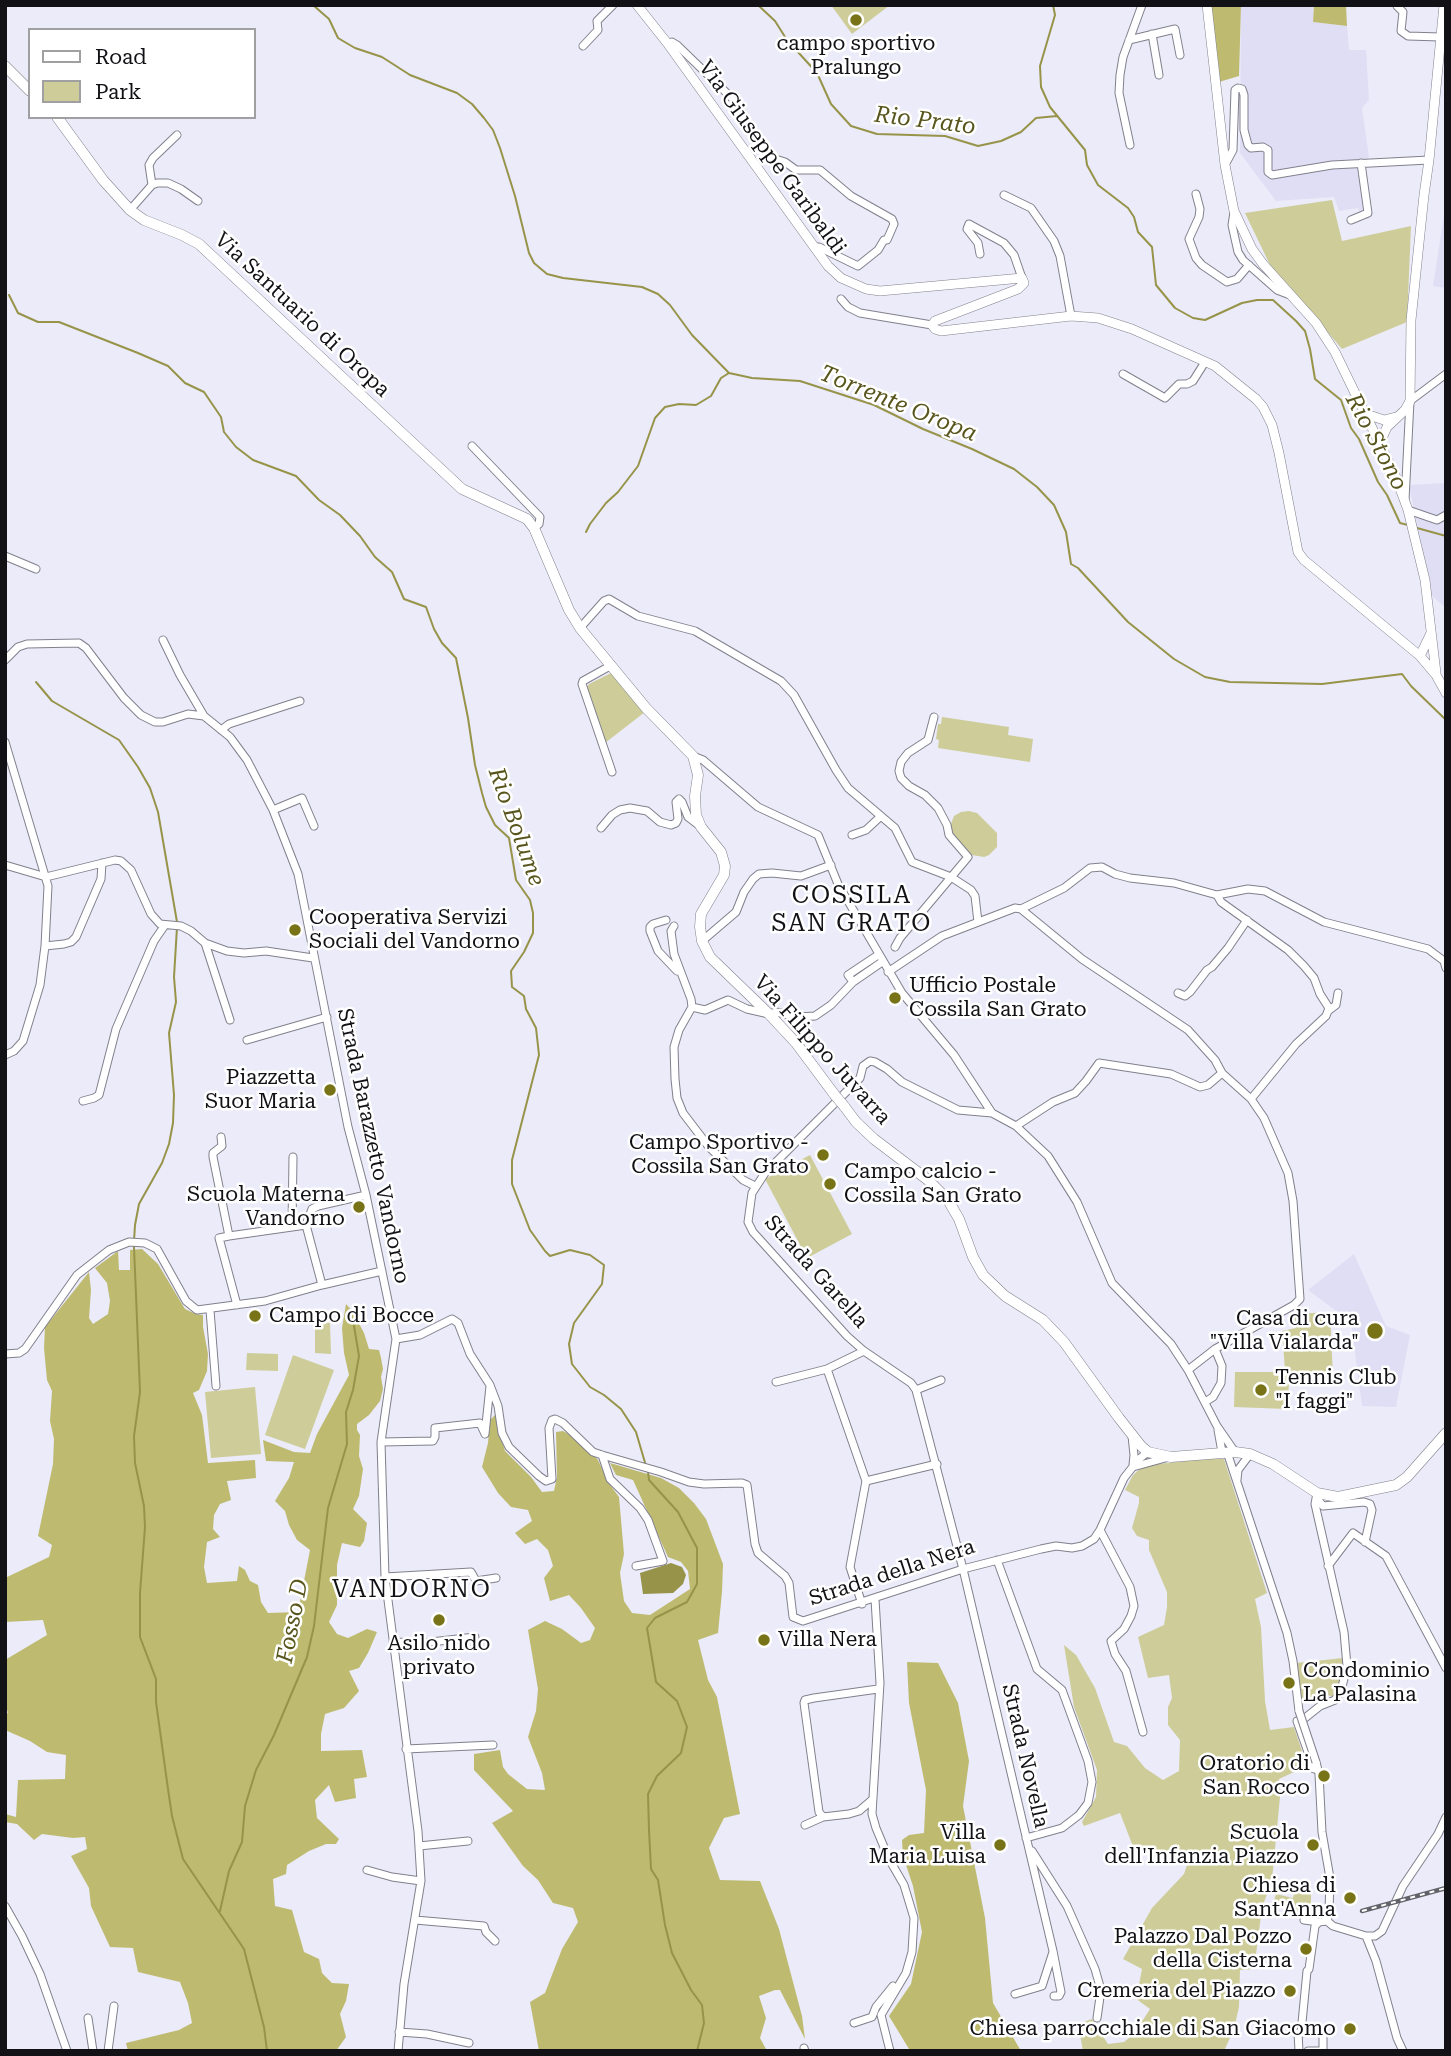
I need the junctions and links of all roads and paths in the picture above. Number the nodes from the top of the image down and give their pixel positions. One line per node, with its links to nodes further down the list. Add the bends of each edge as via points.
1 (613, 5): 11 (street)
2 (638, 5): 10 (street, Via Giuseppe Garibaldi)
3 (1142, 5): 9 (street)
4 (1207, 5): 21 (street)
5 (1397, 5): 8 (street, via 1403,12 1401,32)
6 (1444, 5): 8 (street)
7 (1153, 34): 9 (street); 12 (street, via 1175,29); 14 (street)
8 (1440, 37): 19 (street)
9 (1129, 40): 18 (street, via 1119,93)
10 (668, 44): 29 (street, Via Giuseppe Garibaldi); 29 (street, via 677,45 737,103 769,157 796,170 820,170 850,196 892,219 894,225 887,240 858,266)
11 (583, 46)
12 (1180, 54)
13 (5, 66): 15 (main road)
14 (1159, 75)
15 (28, 89)
16 (58, 119): 26 (main road, Via Santuario di Oropa)
17 (177, 135): 22 (street, via 149,165)
18 (1130, 145)
19 (1429, 160): 20 (street); 40 (street, via 1411,320)
20 (1361, 163): 21 (street, via 1272,175 1268,150 1248,145 1244,95 1238,88 1233,150); 28 (street, via 1368,214)
21 (1225, 165): 27 (street)
22 (152, 185): 25 (street, via 168,183); 26 (street)
23 (1196, 194): 31 (street, via 1199,217 1189,239 1196,258 1227,282 1237,279)
24 (1004, 195): 35 (street, via 1031,208 1054,241)
25 (198, 201)
26 (130, 210): 48 (main road, Via Santuario di Oropa, via 199,244 446,476 473,495 527,519)
27 (1234, 211): 31 (street, via 1238,252); 33 (street, via 1252,249)
28 (1351, 220)
29 (814, 247): 32 (street, Via Giuseppe Garibaldi, via 841,278 866,289)
30 (981, 254): 32 (street, via 967,229 969,224 1004,243)
31 (1249, 265): 33 (street)
32 (1022, 278): 36 (street, via 1024,283 1018,289)
33 (1291, 296): 41 (street, via 1327,340)
34 (841, 299): 36 (street, via 860,313)
35 (1071, 316): 36 (street, via 941,331); 37 (street, via 1111,321)
36 (932, 325)
37 (1205, 362): 38 (street, via 1193,381 1175,386 1165,398); 54 (street, via 1256,399 1267,414 1298,552)
38 (1123, 374)
39 (1446, 374): 40 (street)
40 (1410, 401): 42 (street); 47 (street)
41 (1366, 414): 42 (street); 43 (street)
42 (1386, 424): 43 (street); 45 (street)
43 (1373, 429): 45 (street)
44 (472, 446): 48 (street, via 540,517)
45 (1382, 449): 47 (street)
46 (1446, 515): 47 (street, via 1437,520)
47 (1410, 519): 53 (street, via 1425,580)
48 (534, 528): 51 (main road)
49 (5, 556): 50 (street)
50 (36, 569)
51 (580, 628): 57 (main road); 68 (street, via 609,599 638,616 695,631 781,681 794,695 848,788)
52 (163, 640): 61 (street)
53 (1429, 645): 54 (street); 55 (street, via 1428,652); 58 (street)
54 (1407, 646): 55 (street)
55 (1420, 656): 58 (street)
56 (5, 660): 61 (street, via 27,644 79,643 141,715 155,722 188,714)
57 (610, 666): 65 (main road); 66 (street, via 582,684)
58 (1436, 675): 59 (street)
59 (1446, 693)
60 (300, 701): 63 (street)
61 (204, 716): 63 (street, Strada Barazzetto Vandorno)
62 (934, 717): 77 (street, via 928,740 908,753 900,771 901,778 937,808 949,835 968,857)
63 (221, 730): 67 (street, Strada Barazzetto Vandorno, via 247,760)
64 (5, 742): 76 (street)
65 (693, 756): 70 (main road, via 698,775 696,815); 75 (street, via 758,807 818,835)
66 (612, 772)
67 (273, 810): 69 (street, via 302,798); 89 (street, Strada Barazzetto Vandorno, via 298,874)
68 (881, 816): 72 (street); 77 (street, via 895,828 912,862)
69 (314, 826)
70 (701, 827): 71 (street, via 688,817 679,799 678,819 671,825 647,811 630,808 612,815); 85 (main road, via 721,852 725,866 724,876 701,914)
71 (601, 828)
72 (852, 835)
73 (102, 863): 76 (street); 83 (street, via 126,863 151,915); 87 (street, via 101,878 76,937)
74 (5, 865): 76 (street)
75 (831, 865): 85 (street, via 801,876 759,874 744,892 736,912); 90 (street)
76 (46, 877): 87 (street)
77 (951, 877): 82 (street, via 975,896); 88 (street)
78 (1217, 895): 79 (street, via 1174,883 1130,878 1102,867 1090,868 1064,888); 80 (street); 91 (street, via 1265,891 1324,922 1428,949)
79 (1021, 909): 82 (street); 103 (street, via 1082,959 1188,1030)
80 (1247, 919): 94 (street, via 1190,992 1185,996); 97 (street, via 1314,978)
81 (666, 920): 93 (street, via 653,924 650,932 658,951)
82 (978, 922): 92 (street, via 942,936)
83 (168, 925): 86 (street, via 181,926); 105 (street, via 153,941 116,1029 99,1095)
84 (674, 926): 93 (street, via 671,942)
85 (702, 941): 98 (main road, Via Filippo Juvarra, via 710,957)
86 (205, 943): 89 (street, via 234,952); 100 (street)
87 (45, 946): 102 (street, via 29,1026 23,1041)
88 (895, 947)
89 (313, 958): 99 (street, Strada Barazzetto Vandorno)
90 (880, 958): 92 (street); 98 (street, via 848,975 853,982 815,1016)
91 (1446, 968)
92 (888, 972): 106 (street, via 954,1055)
93 (684, 981): 96 (street)
94 (1178, 993)
95 (1338, 993): 97 (street, via 1336,1005)
96 (692, 1007): 98 (street, via 705,1010 728,1000); 110 (street, via 674,1047 677,1098 709,1147)
97 (1328, 1011): 104 (street)
98 (769, 1014): 133 (main road, Via Filippo Juvarra, bridge, via 856,1122 948,1200 983,1275 1005,1296 1043,1320 1064,1342)
99 (327, 1017): 101 (street); 111 (street, Strada Barazzetto Vandorno)
100 (230, 1020)
101 (247, 1040)
102 (5, 1055)
103 (1222, 1073): 104 (street); 107 (street, via 1200,1087 1171,1074 1099,1063 1075,1093)
104 (1251, 1099): 120 (street, via 1288,1173 1300,1299)
105 (83, 1101)
106 (992, 1113): 107 (street); 110 (street, via 958,1110 870,1061 863,1066 860,1079)
107 (1016, 1126): 124 (street, via 1048,1156 1071,1191 1112,1283 1166,1337)
108 (221, 1137): 114 (street, via 222,1146 213,1157)
109 (293, 1157): 113 (street)
110 (755, 1186): 121 (street, Strada Garella, via 748,1222 753,1232)
111 (366, 1195): 112 (street, via 318,1206); 115 (street, Strada Barazzetto Vandorno)
112 (306, 1225): 113 (street); 116 (street)
113 (292, 1227): 114 (street)
114 (229, 1236): 117 (street, via 219,1238)
115 (382, 1271): 116 (street); 119 (street, Strada Barazzetto Vandorno)
116 (322, 1284): 117 (street)
117 (237, 1305): 118 (street)
118 (210, 1310): 122 (street, via 192,1308 157,1249 140,1241 129,1242 109,1250 77,1275 25,1349); 128 (street)
119 (396, 1339): 127 (street, Strada della Nera, via 420,1335 452,1319); 134 (street, Strada Barazzetto Vandorno)
120 (1215, 1349): 124 (street); 130 (street, via 1222,1366 1221,1382)
121 (864, 1351): 123 (street); 129 (street, Strada Garella)
122 (5, 1354)
123 (827, 1369): 126 (street); 142 (street)
124 (1188, 1370): 130 (street)
125 (941, 1380): 129 (street)
126 (776, 1382)
127 (490, 1385): 134 (street, via 485,1434 481,1423 435,1428 433,1441); 138 (street, Strada della Nera, via 509,1447 546,1481 552,1479 552,1420 563,1423)
128 (216, 1386)
129 (916, 1390): 140 (street)
130 (1205, 1402): 131 (street)
131 (1217, 1426): 136 (street); 136 (street)
132 (1446, 1433): 144 (main road, via 1396,1485 1338,1497)
133 (1132, 1435): 135 (main road, Via Filippo Juvarra); 141 (street)
134 (381, 1443): 151 (street, Strada Barazzetto Vandorno)
135 (1148, 1452): 139 (main road); 141 (street)
136 (1228, 1452): 137 (main road); 139 (main road); 143 (street)
137 (1250, 1454): 143 (street, via 1238,1470); 144 (main road)
138 (602, 1455): 148 (street, via 610,1479 648,1520 663,1561); 154 (street, Strada della Nera, via 689,1482 747,1486 758,1553 789,1583 796,1620)
139 (1171, 1457): 141 (street)
140 (937, 1464): 142 (street); 150 (street)
141 (1132, 1467): 145 (street)
142 (866, 1481): 154 (street, via 850,1567)
143 (1238, 1484): 159 (street, via 1287,1633)
144 (1317, 1493): 146 (street, via 1324,1506 1370,1504); 149 (street, via 1315,1504)
145 (1100, 1530): 147 (street, Strada della Nera, via 1082,1546 1056,1546); 160 (street, via 1130,1587 1131,1616 1111,1641 1126,1671)
146 (1365, 1542): 149 (street, via 1353,1534); 157 (street, via 1386,1556)
147 (997, 1560): 150 (street, Strada della Nera); 169 (street, via 1037,1669 1062,1690 1091,1782 1088,1803 1079,1815 1062,1828)
148 (636, 1566)
149 (1328, 1566): 159 (street, via 1347,1666 1335,1700)
150 (963, 1569): 153 (street, Strada della Nera); 169 (street, Strada Novella)
151 (385, 1577): 152 (street, via 471,1572 475,1581); 156 (street, Strada Barazzetto Vandorno)
152 (496, 1578)
153 (875, 1599): 154 (street, Strada della Nera); 158 (street)
154 (862, 1604)
155 (475, 1637): 156 (street)
156 (393, 1642): 162 (street, Strada Barazzetto Vandorno)
157 (1446, 1668)
158 (878, 1689): 164 (street); 165 (street, via 804,1703)
159 (1301, 1717): 163 (street, bridge); 163 (street, via 1297,1721)
160 (1143, 1732)
161 (493, 1745): 162 (street)
162 (406, 1749): 170 (street, Strada Barazzetto Vandorno)
163 (1319, 1774): 176 (street, via 1330,1878)
164 (872, 1800): 165 (street, via 859,1811); 180 (street, via 876,1828 904,1885 914,1918)
165 (823, 1817): 167 (street)
166 (1446, 1817): 177 (street, via 1381,1931)
167 (805, 1825)
168 (468, 1840): 170 (street)
169 (1027, 1841): 179 (street, Strada Novella); 185 (street, via 1067,1906 1096,1969 1101,1990)
170 (419, 1846): 172 (street, Strada Barazzetto Vandorno)
171 (367, 1870): 172 (street)
172 (421, 1881): 174 (street, Strada Barazzetto Vandorno)
173 (5, 1906): 191 (street, via 40,1974)
174 (415, 1920): 178 (street, via 484,1926); 187 (street, Strada Barazzetto Vandorno)
175 (1304, 1920): 176 (street)
176 (1323, 1922): 177 (street); 188 (street, via 1315,1926)
177 (1366, 1936): 198 (street)
178 (495, 1941)
179 (1053, 1951): 181 (street, via 1042,1986); 182 (street, Strada Novella, via 1061,1993)
180 (906, 1973): 186 (street, via 872,2017); 195 (street, via 881,2015)
181 (1015, 1994)
182 (1054, 1996)
183 (114, 2006): 193 (street)
184 (88, 2018): 192 (street)
185 (1097, 2018)
186 (854, 2023)
187 (399, 2032): 189 (street); 194 (street, Strada Barazzetto Vandorno)
188 (1301, 2033): 190 (street, via 1323,2031); 196 (street)
189 (470, 2043)
190 (1323, 2050): 197 (street)
191 (67, 2051)
192 (93, 2051)
193 (108, 2051)
194 (398, 2051)
195 (890, 2051)
196 (1299, 2051)
197 (1308, 2051)
198 (1404, 2051)

